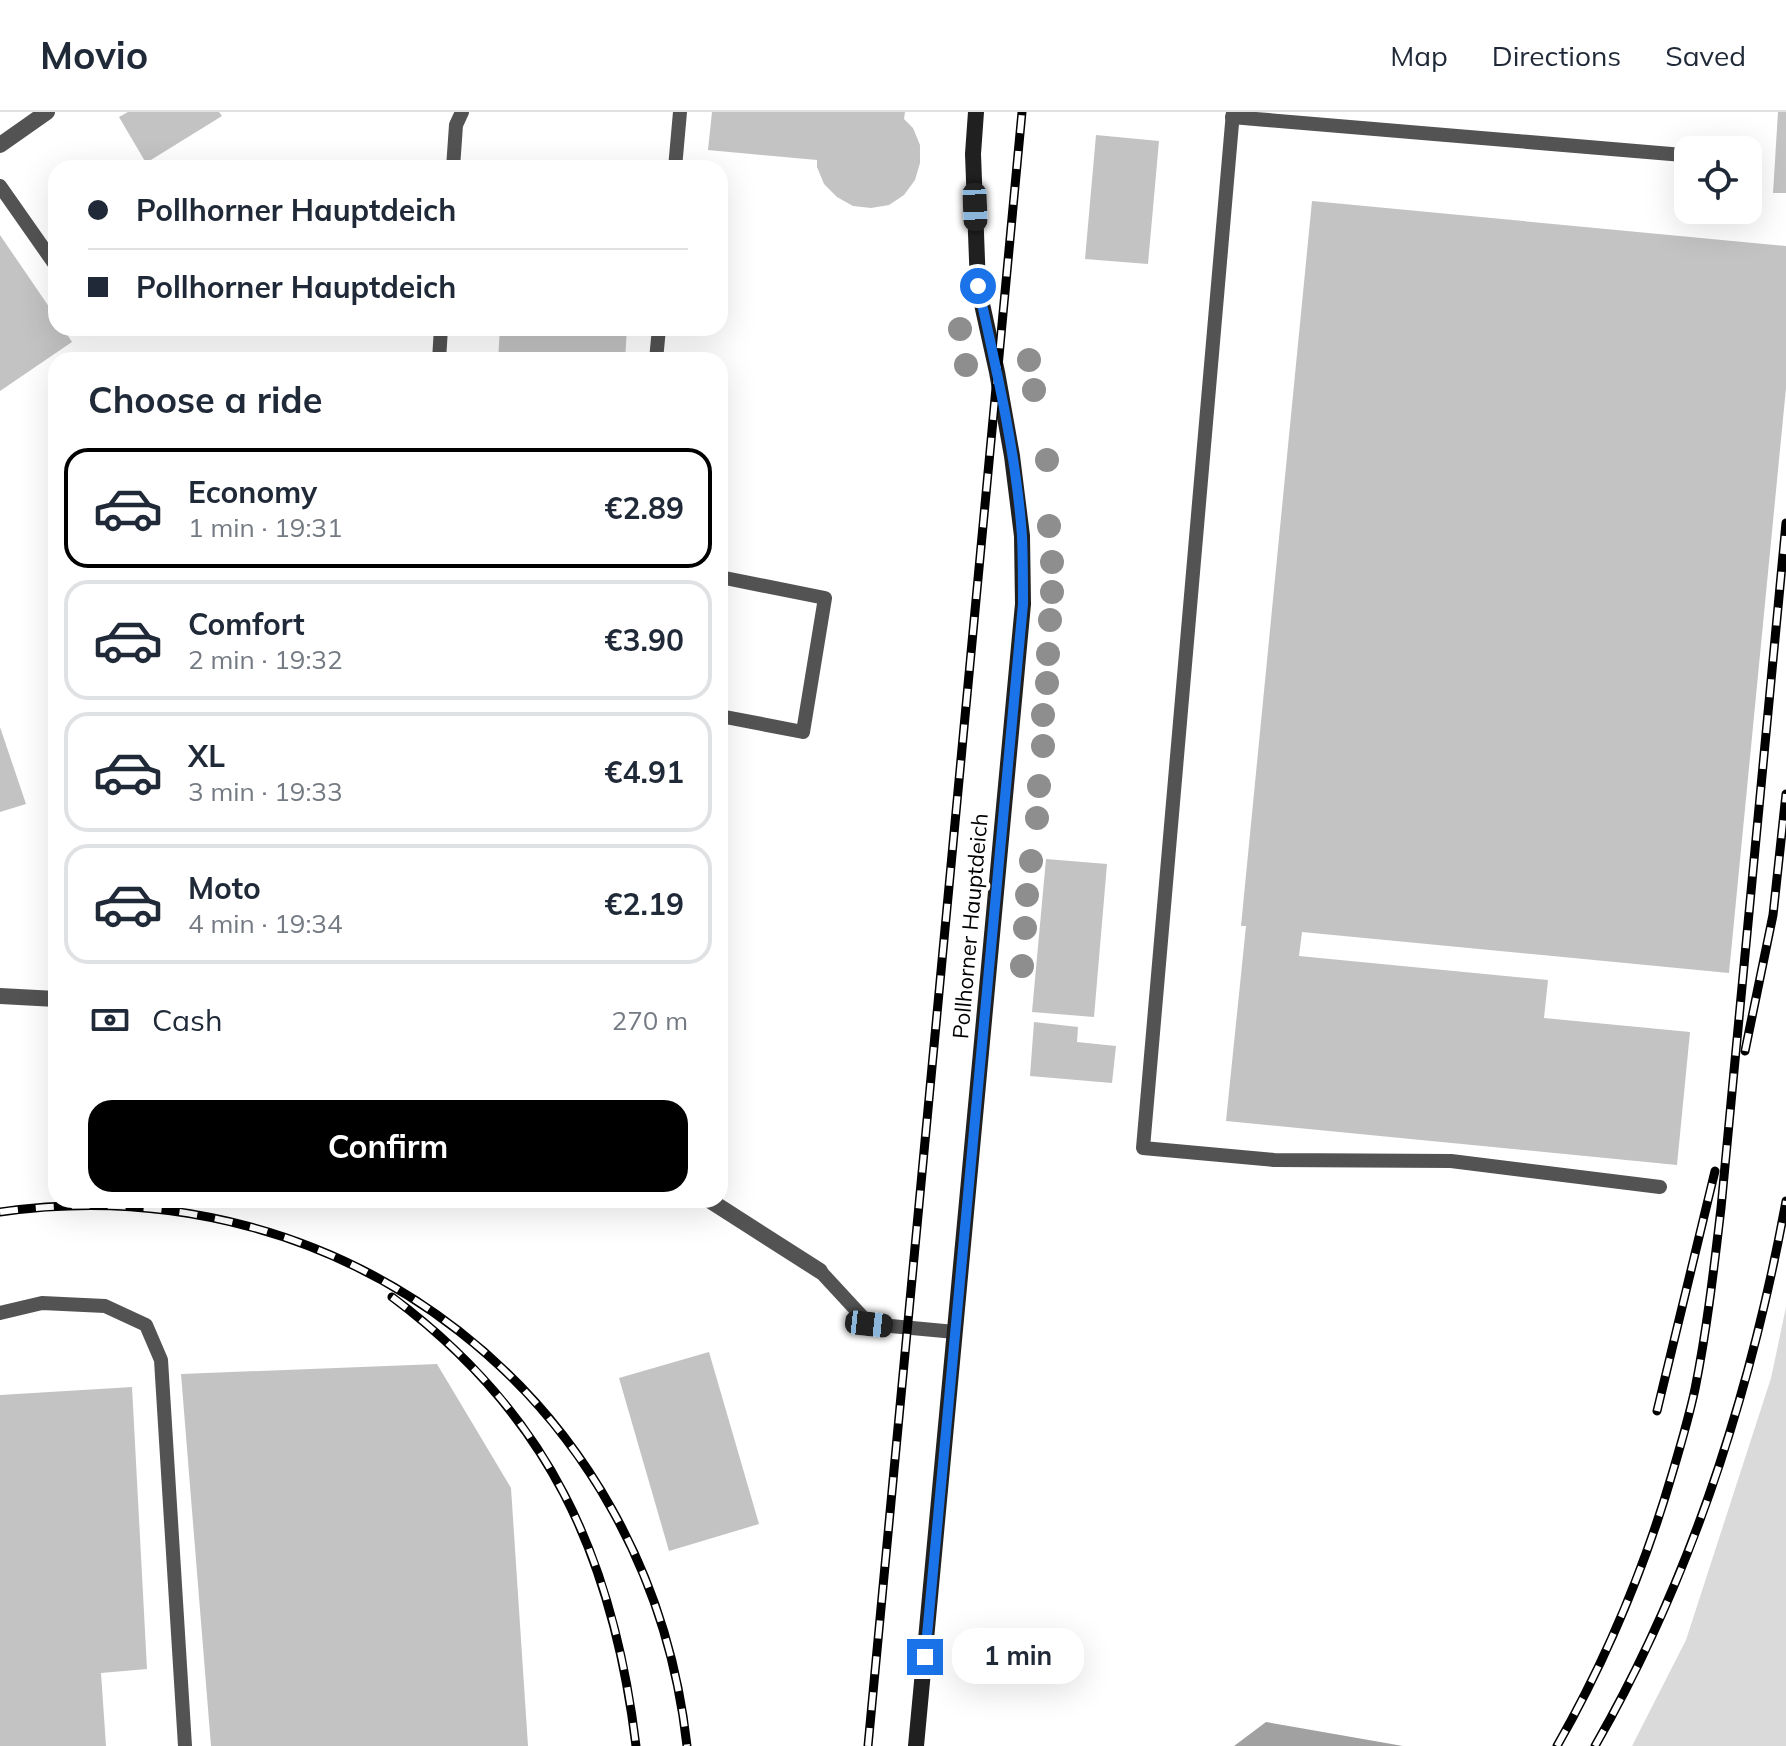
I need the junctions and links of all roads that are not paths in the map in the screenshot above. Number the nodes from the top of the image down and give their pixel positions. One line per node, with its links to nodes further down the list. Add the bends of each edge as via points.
1 (47, 112): 6 (street)
2 (462, 112): 8 (lane)
3 (680, 112): 9 (lane)
4 (976, 112): 20 (main road, Pollhorner Hauptdeich, via 978,286 1012,456 1022,536 1023,604)
5 (1233, 114): 7 (lane); 16 (lane, via 1143,1148 1274,1160 1451,1161)
6 (0, 145)
7 (1674, 154)
8 (454, 160)
9 (676, 160)
10 (0, 186): 11 (lane)
11 (48, 255)
12 (728, 579): 13 (lane, via 825,598 803,732)
13 (728, 718)
14 (0, 996): 15 (street)
15 (48, 999)
16 (1660, 1187)
17 (722, 1208): 18 (street)
18 (820, 1271): 20 (lane, via 869,1324)
19 (0, 1313): 21 (lane, via 42,1303 105,1306 146,1325 161,1360)
20 (955, 1332): 22 (main road, Pollhorner Hauptdeich)
21 (185, 1746)
22 (916, 1746)

